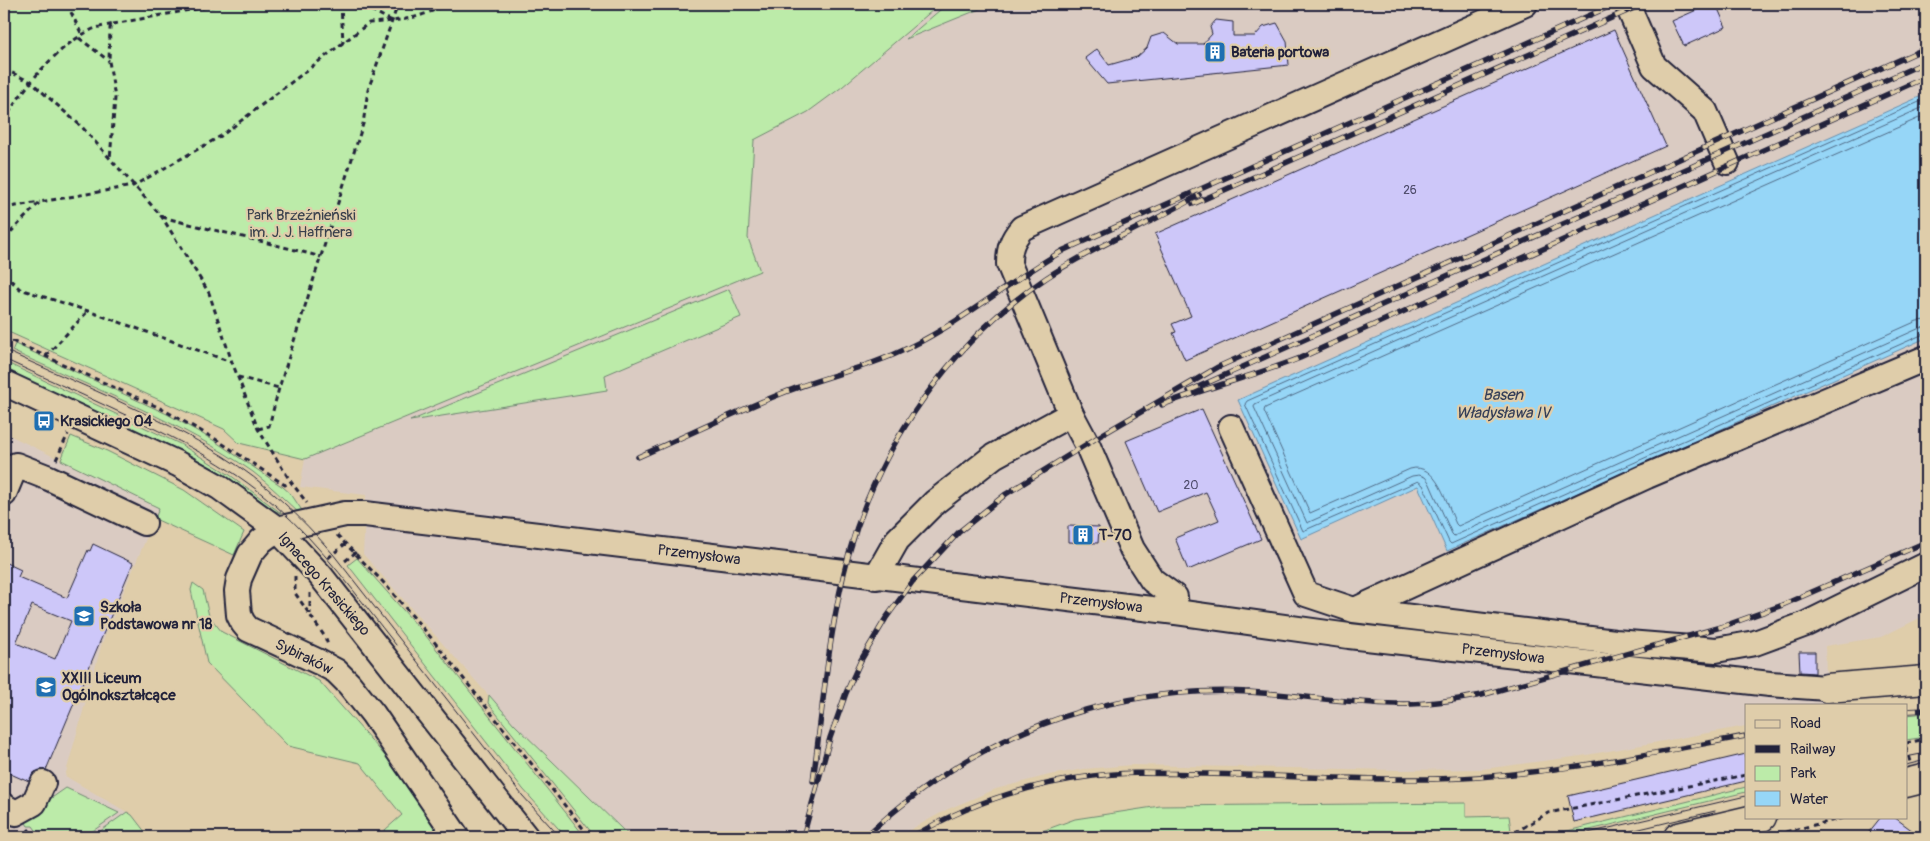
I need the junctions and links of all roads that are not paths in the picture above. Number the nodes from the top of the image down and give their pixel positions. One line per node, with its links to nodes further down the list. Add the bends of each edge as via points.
1 (1526, 4): 6 (street, via 1022,228 1012,239 1009,264)
2 (1627, 4): 3 (street, via 1654,66 1705,111)
3 (1727, 162)
4 (1926, 358): 13 (street, via 1647,476)
5 (4, 383): 10 (street, Ignacego Krasickiego, via 178,464 219,487)
6 (1071, 414): 12 (street, via 994,456 934,502 897,540); 14 (street, via 1132,549 1152,580 1175,597)
7 (1231, 427): 13 (street, via 1306,594)
8 (4, 494): 9 (street, via 16,465)
9 (144, 523)
10 (277, 529): 12 (street, Przemysłowa, via 345,514 365,514); 23 (street, Sybiraków, via 261,541 242,570 237,591 243,623 336,671 349,684); 24 (street, Ignacego Krasickiego, via 320,575)
11 (1926, 565): 13 (street, via 1806,624 1755,643 1716,650 1616,642)
12 (876, 577): 14 (street, Przemysłowa)
13 (1354, 610): 15 (street)
14 (1176, 612): 15 (street, Przemysłowa)
15 (1349, 636): 17 (street, Przemysłowa)
16 (1926, 680): 17 (main road, Przemysłowa)
17 (1826, 688)
18 (1926, 778): 19 (main road)
19 (1908, 782)
20 (43, 783): 21 (street, via 34,803 16,812)
21 (4, 806)
22 (1767, 826): 25 (main road)
23 (456, 837)
24 (526, 837)
25 (1678, 837)

